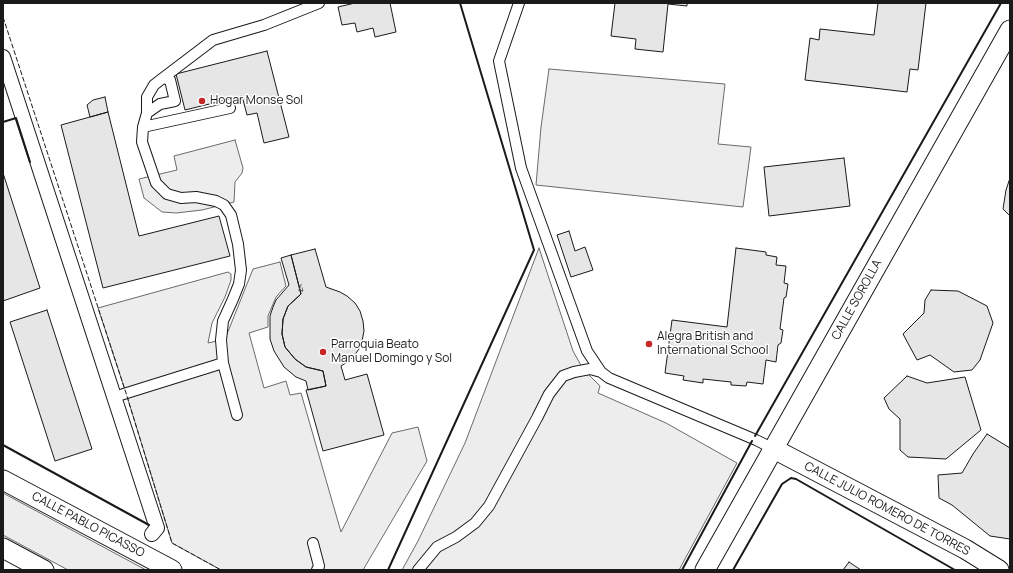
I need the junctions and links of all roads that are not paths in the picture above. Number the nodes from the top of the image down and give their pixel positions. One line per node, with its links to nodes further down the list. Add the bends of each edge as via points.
1 (319, 3): 5 (lane, via 264,25 213,40)
2 (519, 3): 10 (lane, via 499,61 521,168 587,351)
3 (1010, 30): 13 (street, CALLE SOROLLA)
4 (3, 56): 11 (street)
5 (163, 78): 7 (lane, via 154,85 147,97); 7 (lane, via 170,80 175,101 160,104)
6 (230, 108): 8 (lane)
7 (147, 113): 8 (lane)
8 (143, 127): 9 (lane, via 142,142 148,163 156,183 167,194 216,201 224,204 231,215 241,270 233,299 223,321)
9 (223, 363): 11 (lane); 12 (lane)
10 (601, 372): 13 (lane, via 609,378); 21 (lane, via 590,369 563,376 549,394 489,506 475,523 437,547)
11 (114, 397): 15 (street, via 157,528)
12 (237, 415)
13 (774, 449): 22 (street, CALLE SOROLLA); 23 (street, CALLE JULIO ROMERO DE TORRES, via 965,549)
14 (3, 480): 19 (street, CALLE PABLO PICASSO)
15 (152, 534)
16 (313, 543): 20 (lane, via 319,566)
17 (3, 548): 18 (street)
18 (44, 570)
19 (172, 570)
20 (317, 570)
21 (418, 570)
22 (704, 570)
23 (999, 570)

